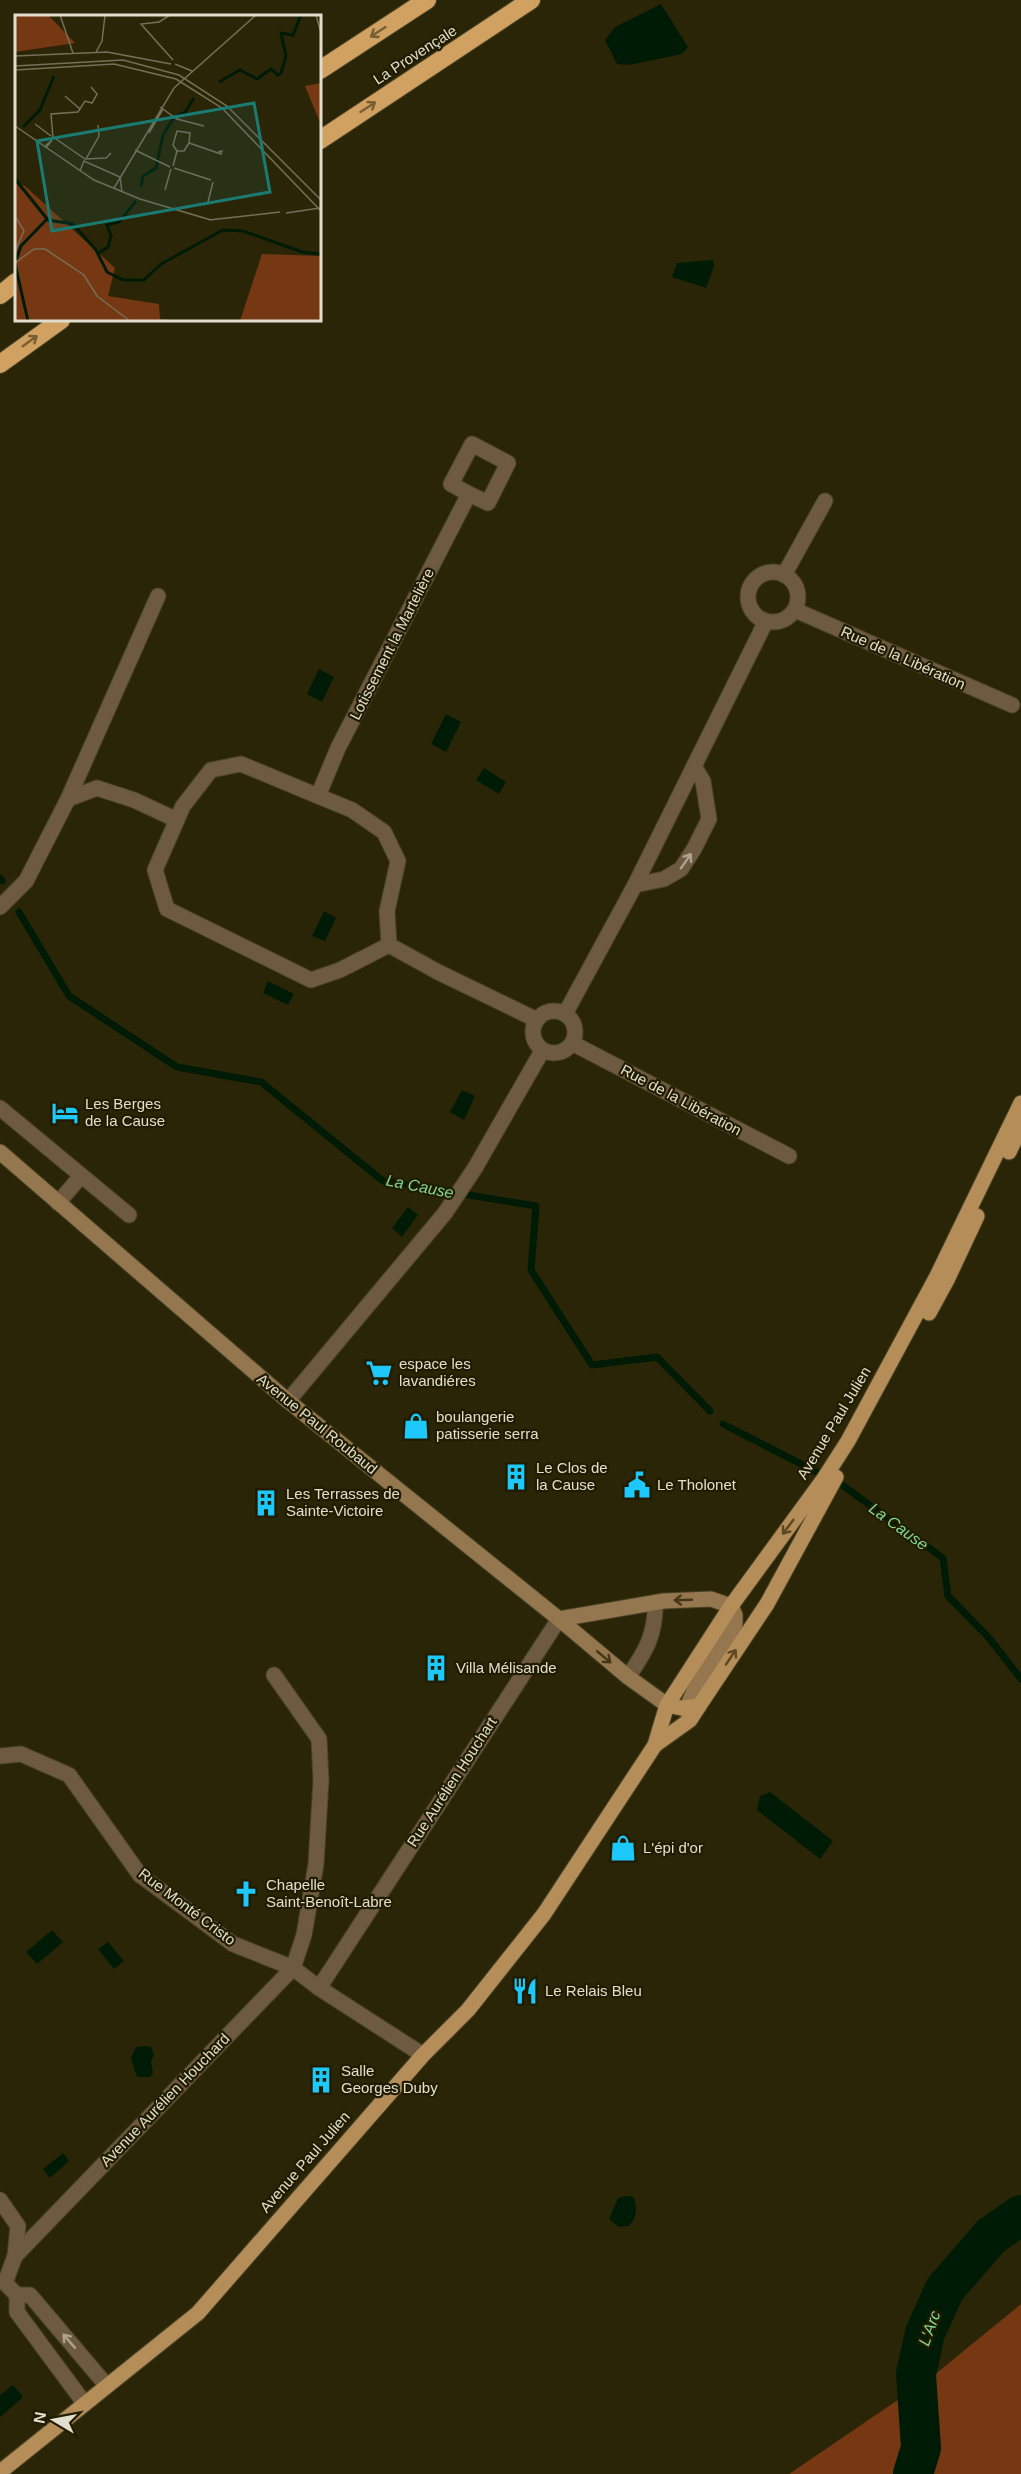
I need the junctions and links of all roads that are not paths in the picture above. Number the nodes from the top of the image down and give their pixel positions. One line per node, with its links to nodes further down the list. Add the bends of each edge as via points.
1 (427, 0): 3 (highway, one-way to 3)
2 (531, 0): 4 (highway, La Provençale, one-way to 2)
3 (321, 69)
4 (321, 139)
5 (15, 283): 6 (highway)
6 (0, 295)
7 (60, 321): 8 (highway, one-way to 7)
8 (0, 363)
9 (469, 494): 17 (street, Lotissement la Martelière, via 338,748)
10 (825, 501): 11 (street)
11 (784, 575): 13 (street, via 798,594); 14 (street, via 760,576 750,589 753,612)
12 (158, 596): 18 (street)
13 (795, 610): 14 (street, via 782,621); 15 (street, Rue de la Libération)
14 (766, 621): 16 (street)
15 (1012, 705)
16 (694, 766): 20 (street); 20 (street, one-way to 16, via 664,879 681,869 709,819 703,781)
17 (318, 796): 19 (street, via 241,764 211,770); 22 (street, via 352,810 384,832 398,861 387,911)
18 (68, 799): 19 (street, via 97,788); 21 (street, via 26,881)
19 (177, 820): 22 (street, via 155,870 167,909 311,980)
20 (635, 885): 23 (street)
21 (0, 907)
22 (389, 945): 24 (street)
23 (565, 1014): 24 (street, via 549,1012); 25 (street, via 575,1029)
24 (537, 1020): 26 (street, via 532,1033)
25 (572, 1043): 26 (street, via 562,1052); 31 (street, Rue de la Libération)
26 (542, 1050): 35 (street, via 446,1213)
27 (1021, 1103): 36 (main road, Avenue Paul Julien)
28 (0, 1108): 32 (street)
29 (1021, 1127): 36 (main road, Avenue Paul Julien, via 948,1280)
30 (0, 1152): 33 (street, Avenue Paul Roubaud)
31 (789, 1156)
32 (81, 1176): 33 (street); 34 (street)
33 (58, 1203): 35 (street, Avenue Paul Roubaud)
34 (129, 1215)
35 (288, 1401): 40 (street, Avenue Paul Roubaud)
36 (851, 1443): 37 (main road, Avenue Paul Julien)
37 (827, 1483): 39 (main road, Avenue Paul Julien, one-way to 39); 44 (main road, Avenue Paul Julien, one-way to 37, via 767,1604)
38 (655, 1603): 39 (street, one-way to 38, via 711,1599); 40 (street); 42 (street, via 656,1619 648,1647)
39 (731, 1606): 43 (main road, Avenue Paul Julien); 44 (street, via 735,1625 693,1691)
40 (559, 1619): 42 (street, Avenue Paul Roubaud, one-way to 42); 48 (street, Rue Aurélien Houchart)
41 (274, 1675): 47 (street, via 319,1739 316,1864 304,1935)
42 (628, 1677): 43 (street, Avenue Paul Roubaud)
43 (667, 1705): 44 (main road); 45 (main road, Avenue Paul Julien)
44 (692, 1711): 45 (main road, Avenue Paul Julien)
45 (655, 1746): 49 (main road, Avenue Paul Julien, via 543,1914 468,2010)
46 (0, 1756): 47 (street, Rue Monté Cristo, via 21,1754 69,1775 140,1875 233,1944)
47 (293, 1968): 48 (street); 51 (street, Avenue Aurélien Houchard)
48 (318, 1988): 49 (street)
49 (423, 2055): 54 (main road, Avenue Paul Julien, via 198,2313)
50 (0, 2200): 51 (street, via 18,2226)
51 (15, 2256): 52 (street)
52 (3, 2284): 53 (street)
53 (17, 2295): 54 (street, one-way to 53, via 30,2295); 55 (street, via 17,2312)
54 (107, 2386): 55 (main road, Avenue Paul Julien)
55 (85, 2404): 56 (main road, Avenue Paul Julien)
56 (0, 2472)

